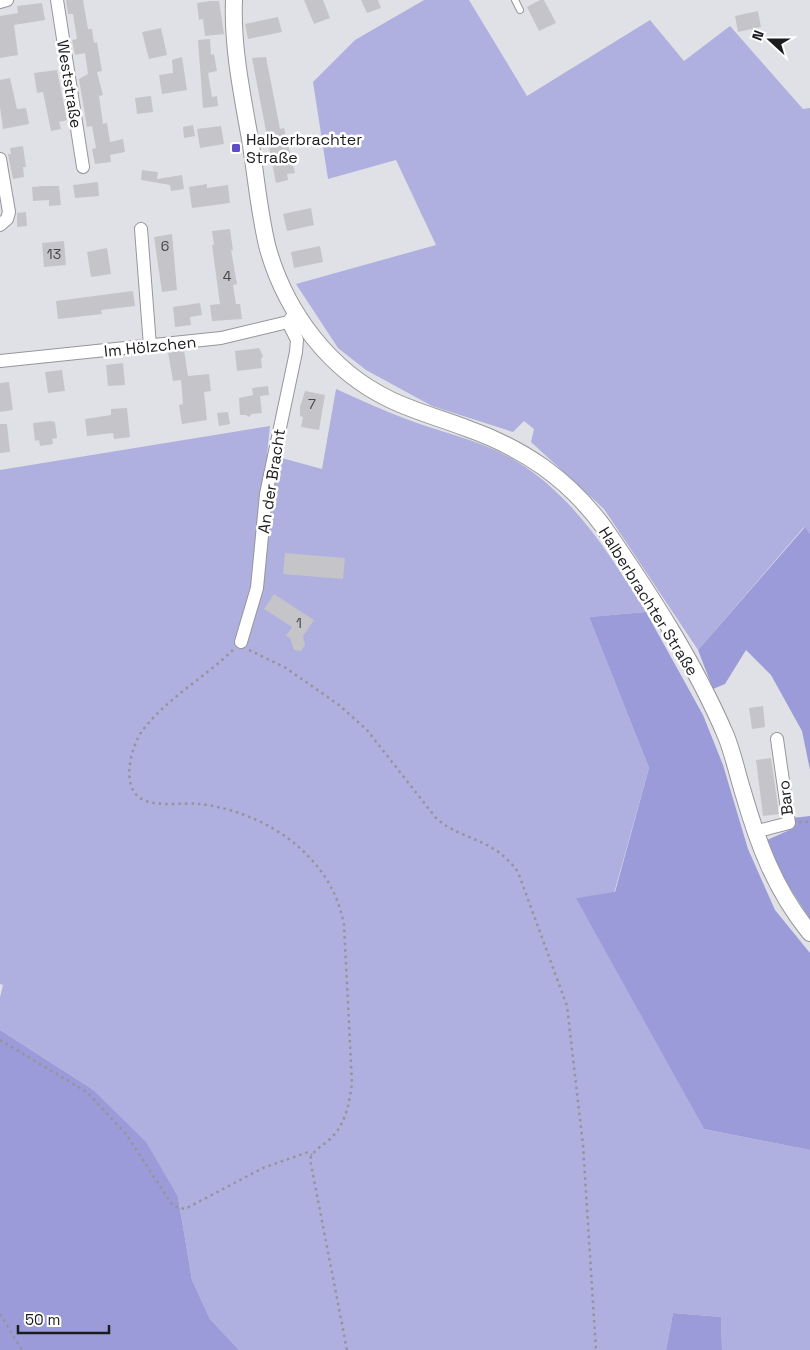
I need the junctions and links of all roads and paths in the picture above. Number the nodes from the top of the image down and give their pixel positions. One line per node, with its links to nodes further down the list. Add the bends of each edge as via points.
1 (7, 0): 5 (street)
2 (57, 0): 8 (street, Weststraße)
3 (234, 0): 11 (main road, Halberbrachter Straße, via 237,62 268,247)
4 (515, 0): 6 (lane)
5 (0, 2)
6 (520, 10)
7 (0, 159): 9 (street, via 9,212)
8 (83, 167)
9 (0, 225)
10 (141, 229): 12 (street)
11 (292, 318): 12 (street, Im Hölzchen, via 221,338); 14 (street, An der Bracht, via 296,352 266,494 257,588); 16 (main road, Halberbrachter Straße, via 343,368 373,391 513,447 544,466 576,494 603,527 651,598 695,673 728,740)
12 (150, 346): 13 (street, Im Hölzchen)
13 (0, 361)
14 (241, 642): 19 (path, via 167,705 142,732 131,758 131,786 140,799 150,802 207,805 261,821 300,848 333,888 341,905 344,925 352,1083 343,1122 335,1135); 23 (path, via 261,658 286,668 339,705 367,730 436,818 445,826 495,848 518,872 567,1006 583,1145)
15 (777, 739): 16 (street, Baro, via 788,824)
16 (754, 832): 17 (main road, Halberbrachter Straße, via 776,885)
17 (810, 933)
18 (0, 1040): 19 (path, via 88,1092 126,1134 172,1206 185,1209 263,1168 308,1152)
19 (312, 1154): 22 (path, via 311,1166)
20 (0, 1314): 21 (path)
21 (22, 1350)
22 (347, 1350)
23 (596, 1350)

